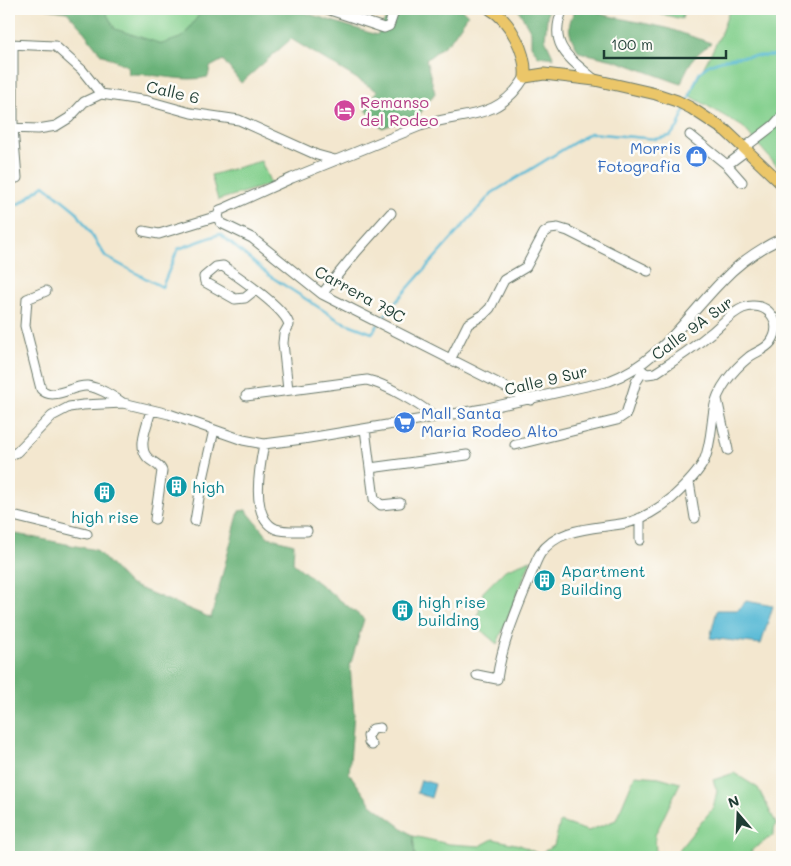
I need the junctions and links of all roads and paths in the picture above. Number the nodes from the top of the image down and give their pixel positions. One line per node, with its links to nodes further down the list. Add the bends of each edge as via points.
1 (327, 9): 2 (street, via 384,28)
2 (395, 9)
3 (490, 9): 6 (main road, via 509,26 525,62)
4 (563, 9): 7 (street, via 556,29 563,50)
5 (11, 44): 8 (street, via 55,46 82,70); 10 (street)
6 (525, 77): 7 (main road, via 560,74); 13 (street, via 512,94 492,109 425,124)
7 (596, 80): 12 (main road, via 666,96 686,105 726,131)
8 (100, 94): 10 (street, via 84,102 56,126); 13 (street, Calle 6, via 238,120)
9 (782, 116): 12 (street)
10 (11, 128): 15 (street)
11 (690, 135): 14 (street)
12 (746, 149): 14 (street); 17 (main road)
13 (335, 160): 19 (street)
14 (727, 166): 16 (street)
15 (17, 178)
16 (742, 182)
17 (782, 184)
18 (390, 213): 25 (street)
19 (218, 214): 20 (street, via 159,234); 25 (street, Carrera 79C, via 220,222 260,244)
20 (143, 231)
21 (782, 238): 27 (street, Calle 9 Sur, via 749,258 723,280)
22 (648, 271): 26 (street, via 568,231 550,229 544,233 526,267 504,280 490,308 468,324)
23 (255, 290): 23 (street, via 245,298 235,299 205,282 204,277 216,267 223,266); 29 (street, via 288,320 283,343)
24 (46, 291): 33 (street, via 27,299 25,326 41,389 50,395 85,386 106,392)
25 (322, 294): 26 (street, Carrera 79C)
26 (450, 360): 28 (street, Carrera 79C)
27 (641, 369): 31 (street, Calle 9A Sur, via 647,374 656,373 741,309 764,307 774,320 775,332 770,344 736,369); 32 (street, Calle 9 Sur, via 609,381); 40 (street, via 626,414 617,420)
28 (502, 386): 32 (street, Carrera 79C); 34 (street, via 505,399)
29 (288, 390): 30 (street); 36 (street, via 367,380 384,386)
30 (246, 396)
31 (717, 399): 41 (street); 45 (street, Calle 9A Sur, via 704,462)
32 (531, 400): 34 (street, Calle 9 Sur)
33 (124, 404): 35 (street, Calle 9 Sur); 43 (street, Calle 9 Sur, via 83,405 60,411)
34 (502, 406): 36 (street, Calle 9 Sur)
35 (151, 410): 38 (street, Calle 9 Sur); 50 (street, via 143,450 162,471)
36 (434, 416): 37 (street, Calle 9 Sur)
37 (365, 429): 39 (street, Calle 9 Sur); 44 (street)
38 (214, 430): 39 (street, Calle 9 Sur); 51 (street)
39 (264, 444): 52 (street, via 257,487 264,518 276,529)
40 (515, 445)
41 (728, 450)
42 (467, 455): 44 (street)
43 (9, 456)
44 (370, 468): 46 (street, via 374,499 381,505)
45 (689, 482): 48 (street, Calle 9A Sur, via 670,500); 49 (street)
46 (400, 503)
47 (9, 515): 53 (street)
48 (640, 518): 54 (street); 55 (street, Calle 9A Sur, via 628,523 578,530 554,540 540,554 509,627 497,679)
49 (695, 518)
50 (155, 519)
51 (195, 522)
52 (307, 531)
53 (87, 534)
54 (640, 540)
55 (477, 675)
56 (380, 728): 57 (street, via 373,728 368,736)
57 (372, 745)

